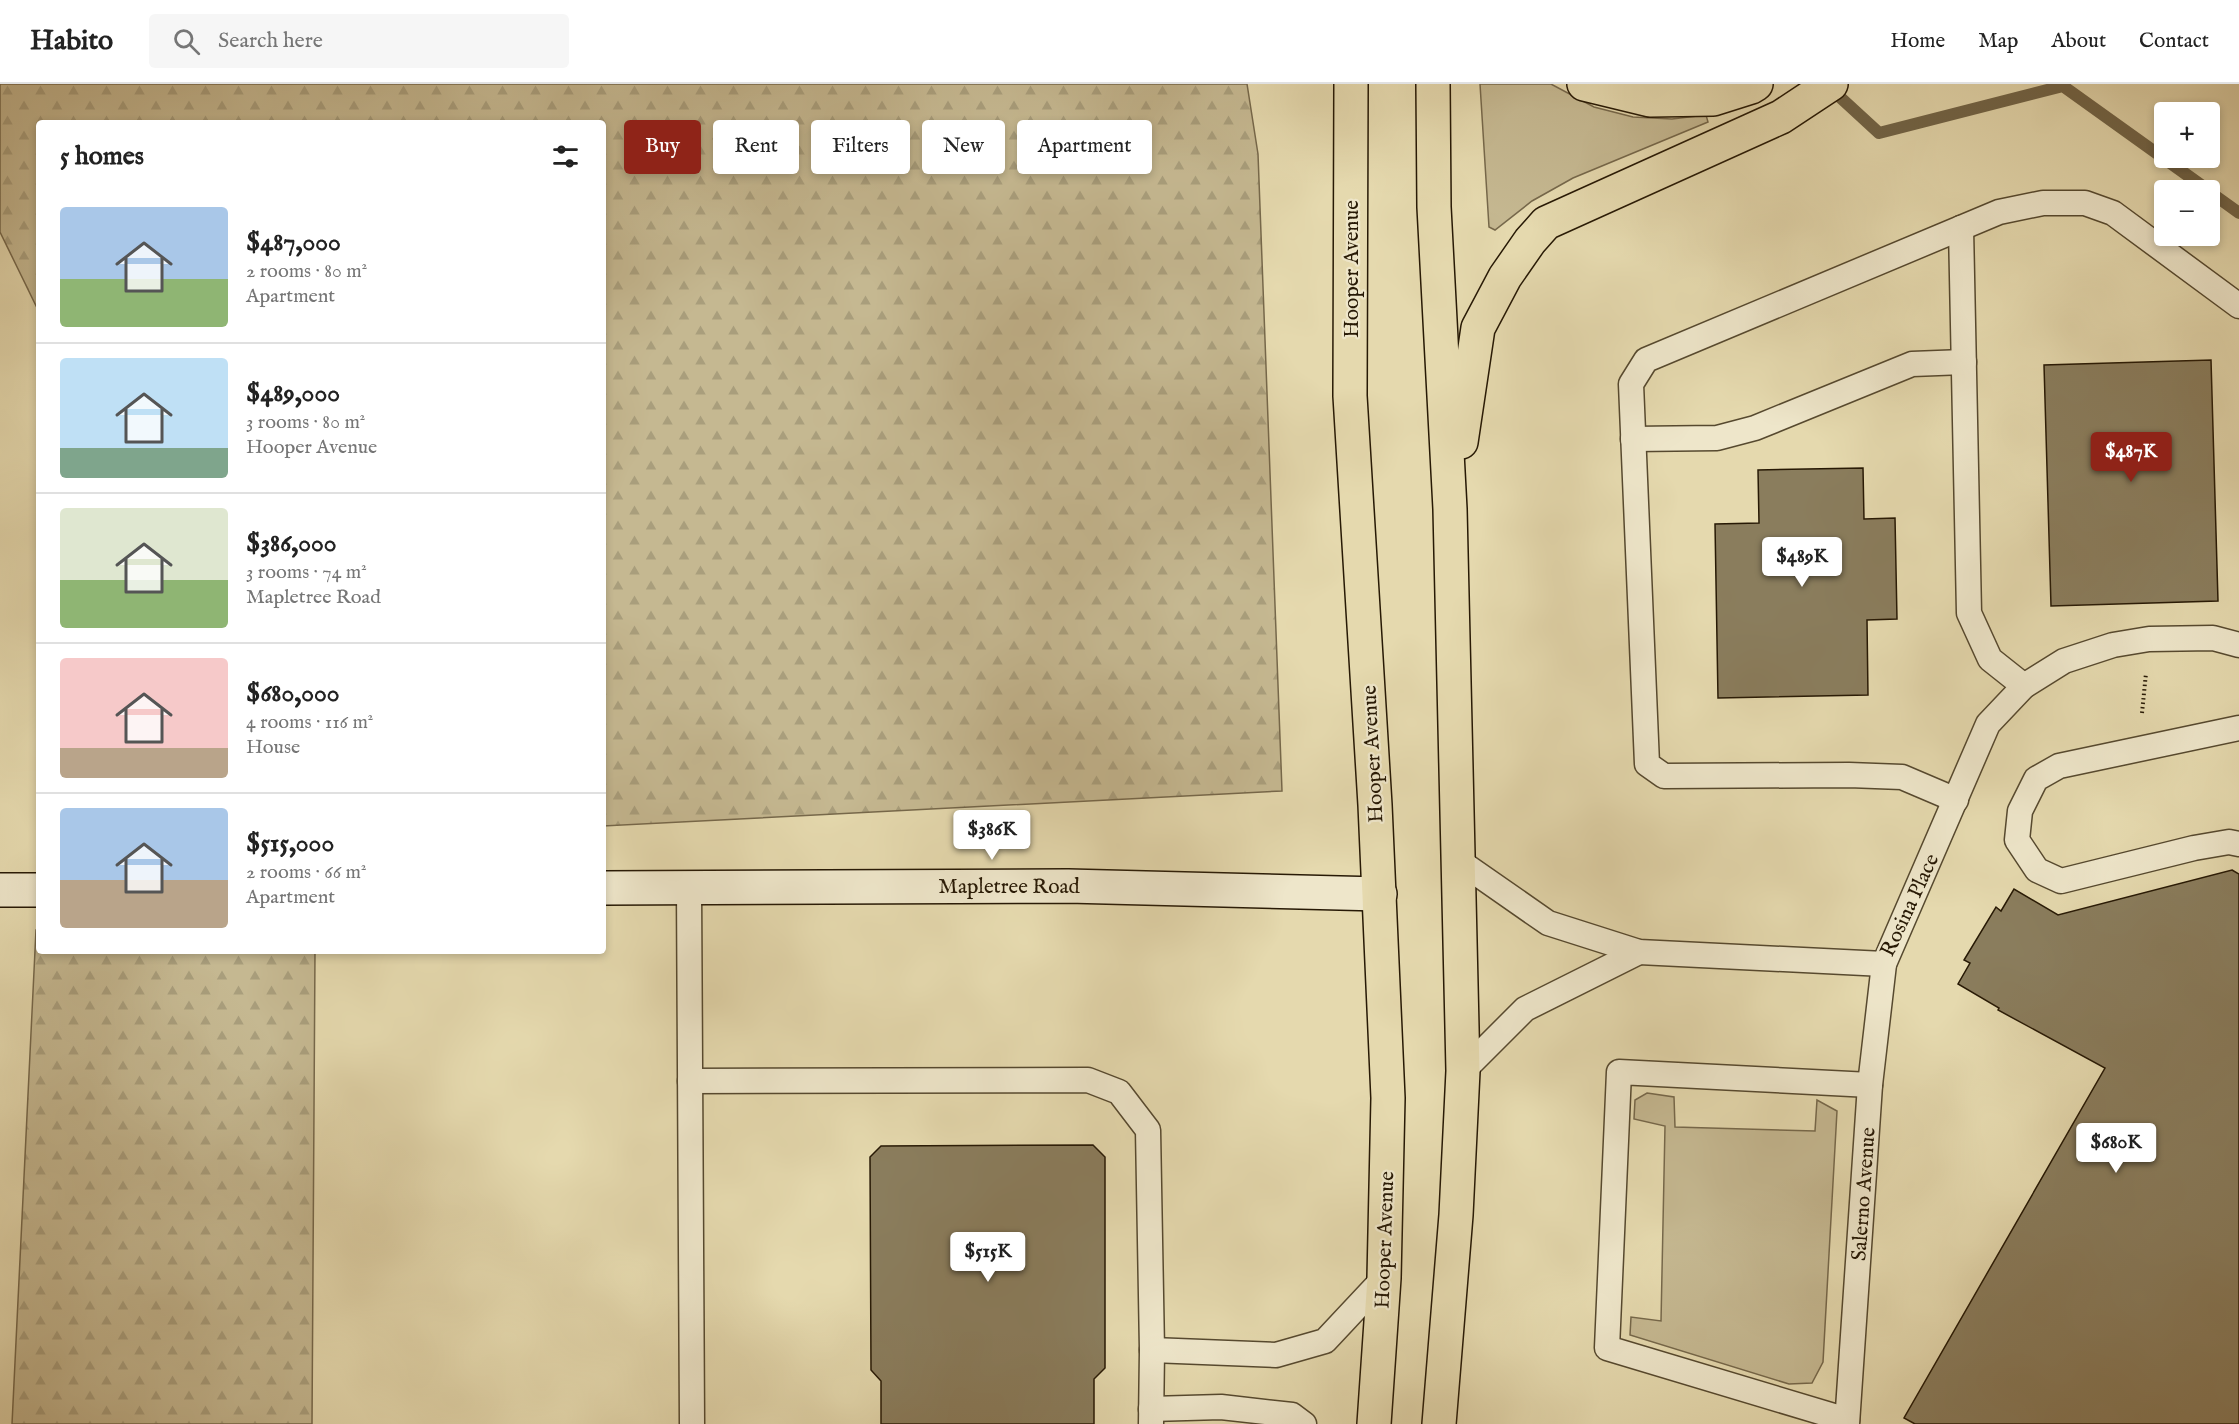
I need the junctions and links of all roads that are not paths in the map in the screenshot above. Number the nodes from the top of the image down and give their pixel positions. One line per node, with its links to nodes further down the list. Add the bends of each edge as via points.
1 (1351, 84): 21 (main road, Hooper Avenue, via 1350,396)
2 (1433, 84): 10 (main road, via 1434,207)
3 (1584, 84): 4 (main road, via 1650,100 1713,99)
4 (1756, 84)
5 (1820, 92): 10 (main road, via 1781,117 1546,223 1505,277 1478,328)
6 (1961, 228): 7 (lane, via 1999,212 2043,203 2085,204 2113,213); 8 (lane); 9 (lane, via 1646,360 1631,384)
7 (2239, 306)
8 (1964, 362): 9 (lane, via 1912,364 1755,428 1718,438); 12 (lane, via 1969,613 1990,659)
9 (1634, 440): 14 (lane, via 1647,764 1664,776 1902,777)
10 (1450, 508): 16 (main road)
11 (2239, 645): 12 (lane, Rosina Place, via 2213,638 2150,639 2113,645 2064,661)
12 (2024, 686): 14 (lane, Rosina Place, via 1988,724)
13 (2239, 728): 15 (lane, via 2059,766 2036,780 2020,811 2017,840 2037,870 2061,880 2194,848)
14 (1956, 800): 23 (lane, Rosina Place)
15 (2239, 844)
16 (1459, 861): 22 (lane, Rosina Place, via 1548,923); 24 (main road)
17 (606, 888): 18 (street, Mapletree Road)
18 (689, 888): 21 (street, Mapletree Road, via 1068,886); 25 (lane)
19 (0, 890): 20 (street)
20 (36, 890)
21 (1380, 894): 27 (main road, Hooper Avenue, via 1388,1098)
22 (1639, 952): 23 (lane, Rosina Place); 24 (lane, via 1525,1009)
23 (1884, 964): 26 (lane, Salerno Avenue)
24 (1463, 1071): 34 (main road)
25 (690, 1081): 28 (lane, via 1088,1080 1119,1092 1148,1130); 31 (lane)
26 (1870, 1085): 30 (lane, Salerno Avenue); 30 (lane, via 1619,1072 1606,1348)
27 (1384, 1278): 28 (lane, via 1325,1341 1276,1355); 33 (main road, Hooper Avenue)
28 (1152, 1350): 29 (lane)
29 (1151, 1416): 32 (lane, via 1221,1407 1292,1415)
30 (1847, 1422)
31 (692, 1424)
32 (1304, 1424)
33 (1374, 1424)
34 (1439, 1424)

